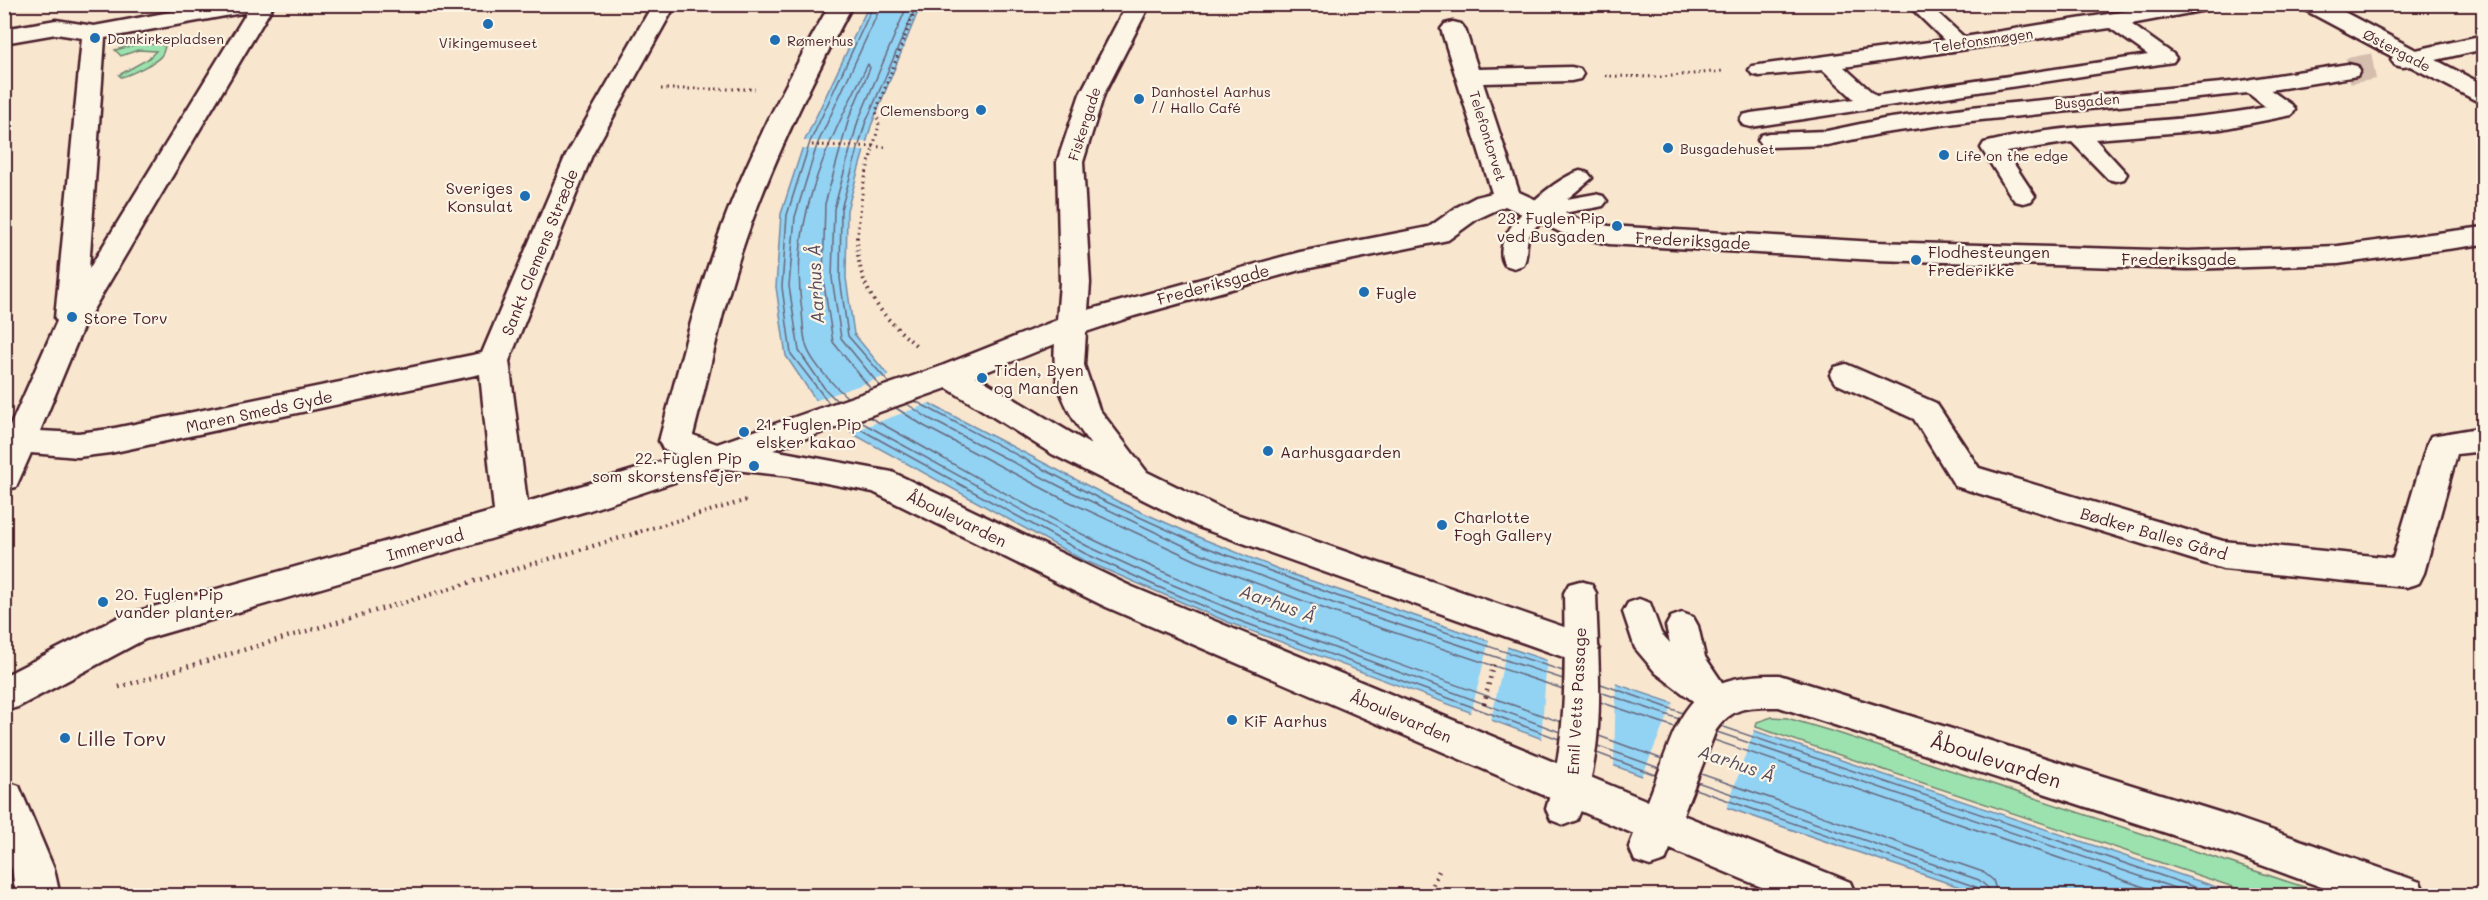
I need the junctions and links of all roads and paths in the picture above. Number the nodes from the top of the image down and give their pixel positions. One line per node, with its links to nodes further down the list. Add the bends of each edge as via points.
1 (255, 4): 14 (street)
2 (263, 4): 48 (street)
3 (665, 4): 50 (street, Sankt Clemens Stræde, via 579,155)
4 (842, 4): 28 (street, Åboulevarden)
5 (927, 4): 37 (path, via 915,11 876,111 879,125)
6 (1139, 4): 49 (street, Fiskergade, via 1092,94 1070,162 1075,284)
7 (1916, 4): 18 (lane)
8 (1942, 4): 16 (lane)
9 (2206, 4): 12 (lane, Telefonsmøgen)
10 (2311, 4): 19 (street, Østergade)
11 (58, 16): 14 (street); 15 (street)
12 (2114, 21): 16 (lane, Telefonsmøgen); 31 (lane, via 2166,58)
13 (1453, 29): 25 (street, Telefontorvet)
14 (94, 33): 48 (street)
15 (4, 36)
16 (1983, 40): 18 (lane, Telefonsmøgen)
17 (2484, 42): 19 (street)
18 (1959, 43): 20 (lane, Telefonsmøgen)
19 (2413, 58): 21 (street); 30 (street, Østergade)
20 (1827, 62): 22 (lane, Telefonsmøgen); 31 (lane)
21 (2386, 64)
22 (1759, 70): 26 (path)
23 (2348, 71): 27 (street, Busgaden)
24 (1571, 74): 25 (street, Telefontorvet)
25 (1470, 76): 42 (street, Telefontorvet)
26 (1609, 77)
27 (2252, 86): 33 (lane, via 2284,110 2221,122); 34 (lane, Busgaden, via 1971,114)
28 (796, 88): 29 (path); 56 (street, Åboulevarden, via 769,144 730,244 675,441)
29 (701, 89)
30 (2484, 95)
31 (1871, 103): 32 (lane)
32 (1751, 120)
33 (2077, 134): 40 (lane); 43 (lane, via 1992,148)
34 (1827, 138): 35 (lane, Busgaden); 39 (lane, Busgaden)
35 (1769, 140)
36 (809, 145): 37 (path)
37 (873, 147): 38 (path); 52 (path, via 857,219 861,275 867,290 895,326)
38 (887, 147)
39 (1784, 157)
40 (2116, 174)
41 (1580, 178): 45 (lane)
42 (1507, 196): 45 (street, Frederiksgade); 49 (street, Frederiksgade, via 1467,213 1438,234 1300,261)
43 (2023, 196)
44 (1595, 201): 45 (lane)
45 (1538, 212): 46 (street, Frederiksgade, via 1572,227 1609,236 1875,251 2188,260 2338,255); 47 (lane, via 1519,233)
46 (2484, 235)
47 (1514, 260)
48 (69, 325): 55 (street)
49 (1071, 326): 52 (street, Frederiksgade); 58 (street, Fiskergade, via 1068,365 1084,412)
50 (494, 361): 55 (street, Maren Smeds Gyde, via 111,441 78,445); 60 (street, Sankt Clemens Stræde)
51 (1846, 375): 54 (street, Bødker Balles Gård, via 1924,411 1967,477 2223,555 2406,573 2443,444)
52 (945, 376): 53 (street, Frederiksgade); 58 (street, via 1064,446)
53 (776, 437): 56 (street, Immervad)
54 (2484, 439)
55 (13, 442): 57 (street)
56 (715, 456): 60 (street, Immervad); 70 (street, Åboulevarden, via 790,464 880,481 1118,596)
57 (4, 478)
58 (1135, 481): 64 (street, via 1210,518)
59 (751, 499): 66 (path)
60 (512, 519): 67 (street, Immervad, via 134,627)
61 (1580, 592): 64 (lane, Emil Vetts Passage)
62 (1639, 612): 68 (lane, via 1646,639)
63 (1682, 626): 68 (lane, via 1690,662)
64 (1581, 657): 70 (lane, Emil Vetts Passage)
65 (1494, 661): 69 (path)
66 (150, 679)
67 (4, 694)
68 (1712, 705): 72 (street, via 1699,722); 77 (street, Åboulevarden, via 1733,694 1779,691 2220,831)
69 (1484, 706)
70 (1570, 788): 72 (street, Åboulevarden)
71 (4, 800): 74 (street, via 33,869)
72 (1659, 824): 76 (street, Åboulevarden)
73 (1439, 871): 75 (path)
74 (38, 896)
75 (1427, 896)
76 (1835, 896)
77 (2405, 896)

